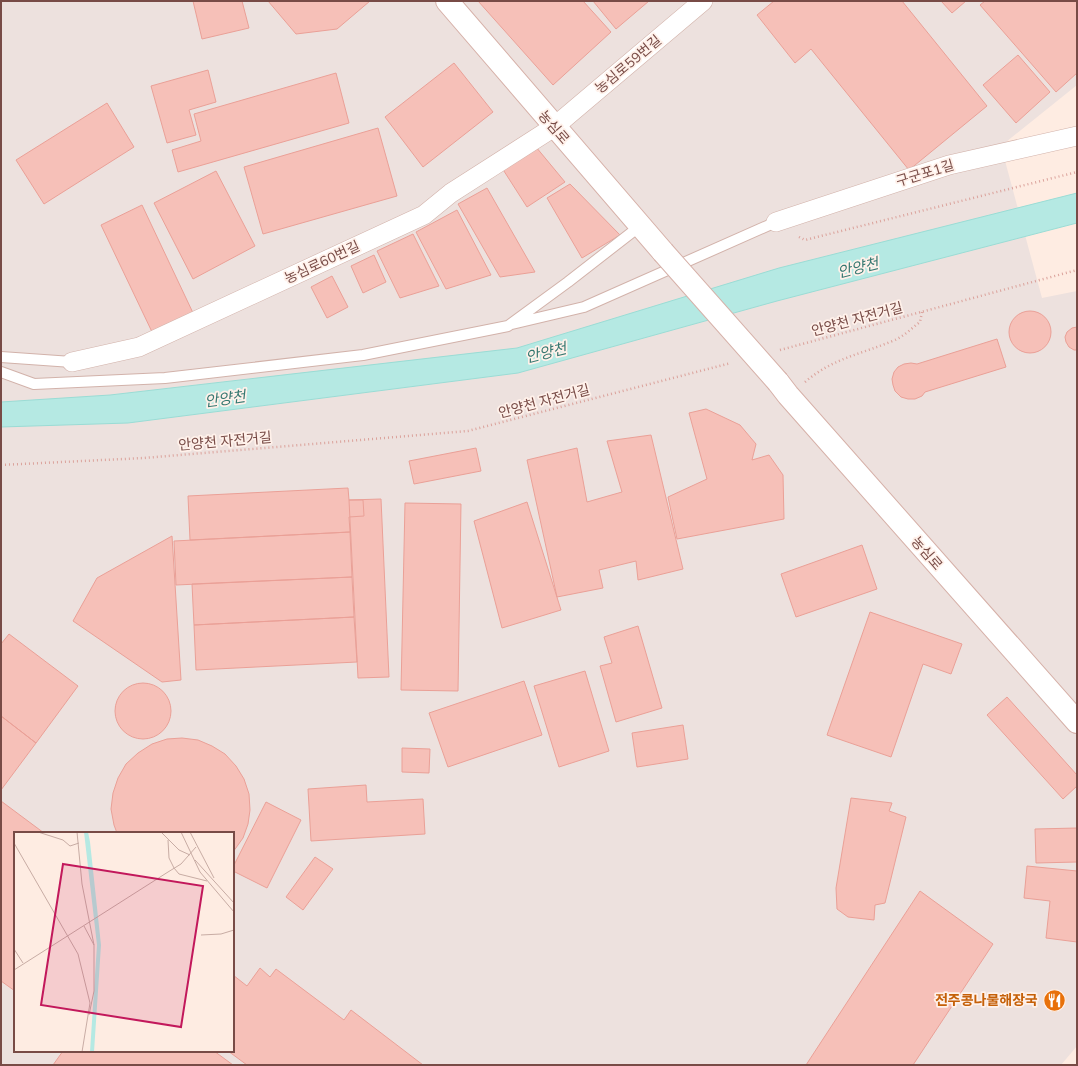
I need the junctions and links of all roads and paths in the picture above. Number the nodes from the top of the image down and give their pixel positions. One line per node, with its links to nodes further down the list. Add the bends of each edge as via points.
1 (446, 1): 3 (street, 농심로)
2 (703, 1): 3 (street, 농심로59번길)
3 (554, 126): 7 (street, 농심로); 14 (street, 농심로60번길, via 451,193 424,216 139,346)
4 (1077, 136): 6 (street, 구군포1길, via 949,165)
5 (1077, 172): 6 (path, via 805,240)
6 (776, 222): 10 (lane, via 584,307)
7 (640, 226): 10 (lane); 16 (street, 농심로, bridge)
8 (1077, 270): 9 (path, 안양천 자전거길)
9 (922, 312): 11 (path, 안양천 자전거길); 16 (path, via 920,322 896,339 831,363)
10 (508, 326): 15 (lane, via 363,355 165,378 34,384)
11 (774, 352)
12 (1, 357): 14 (lane)
13 (736, 361): 17 (path, 안양천 자전거길, via 468,431 144,458)
14 (72, 362)
15 (1, 372)
16 (783, 389): 18 (street, 농심로)
17 (1, 465)
18 (1077, 722)

